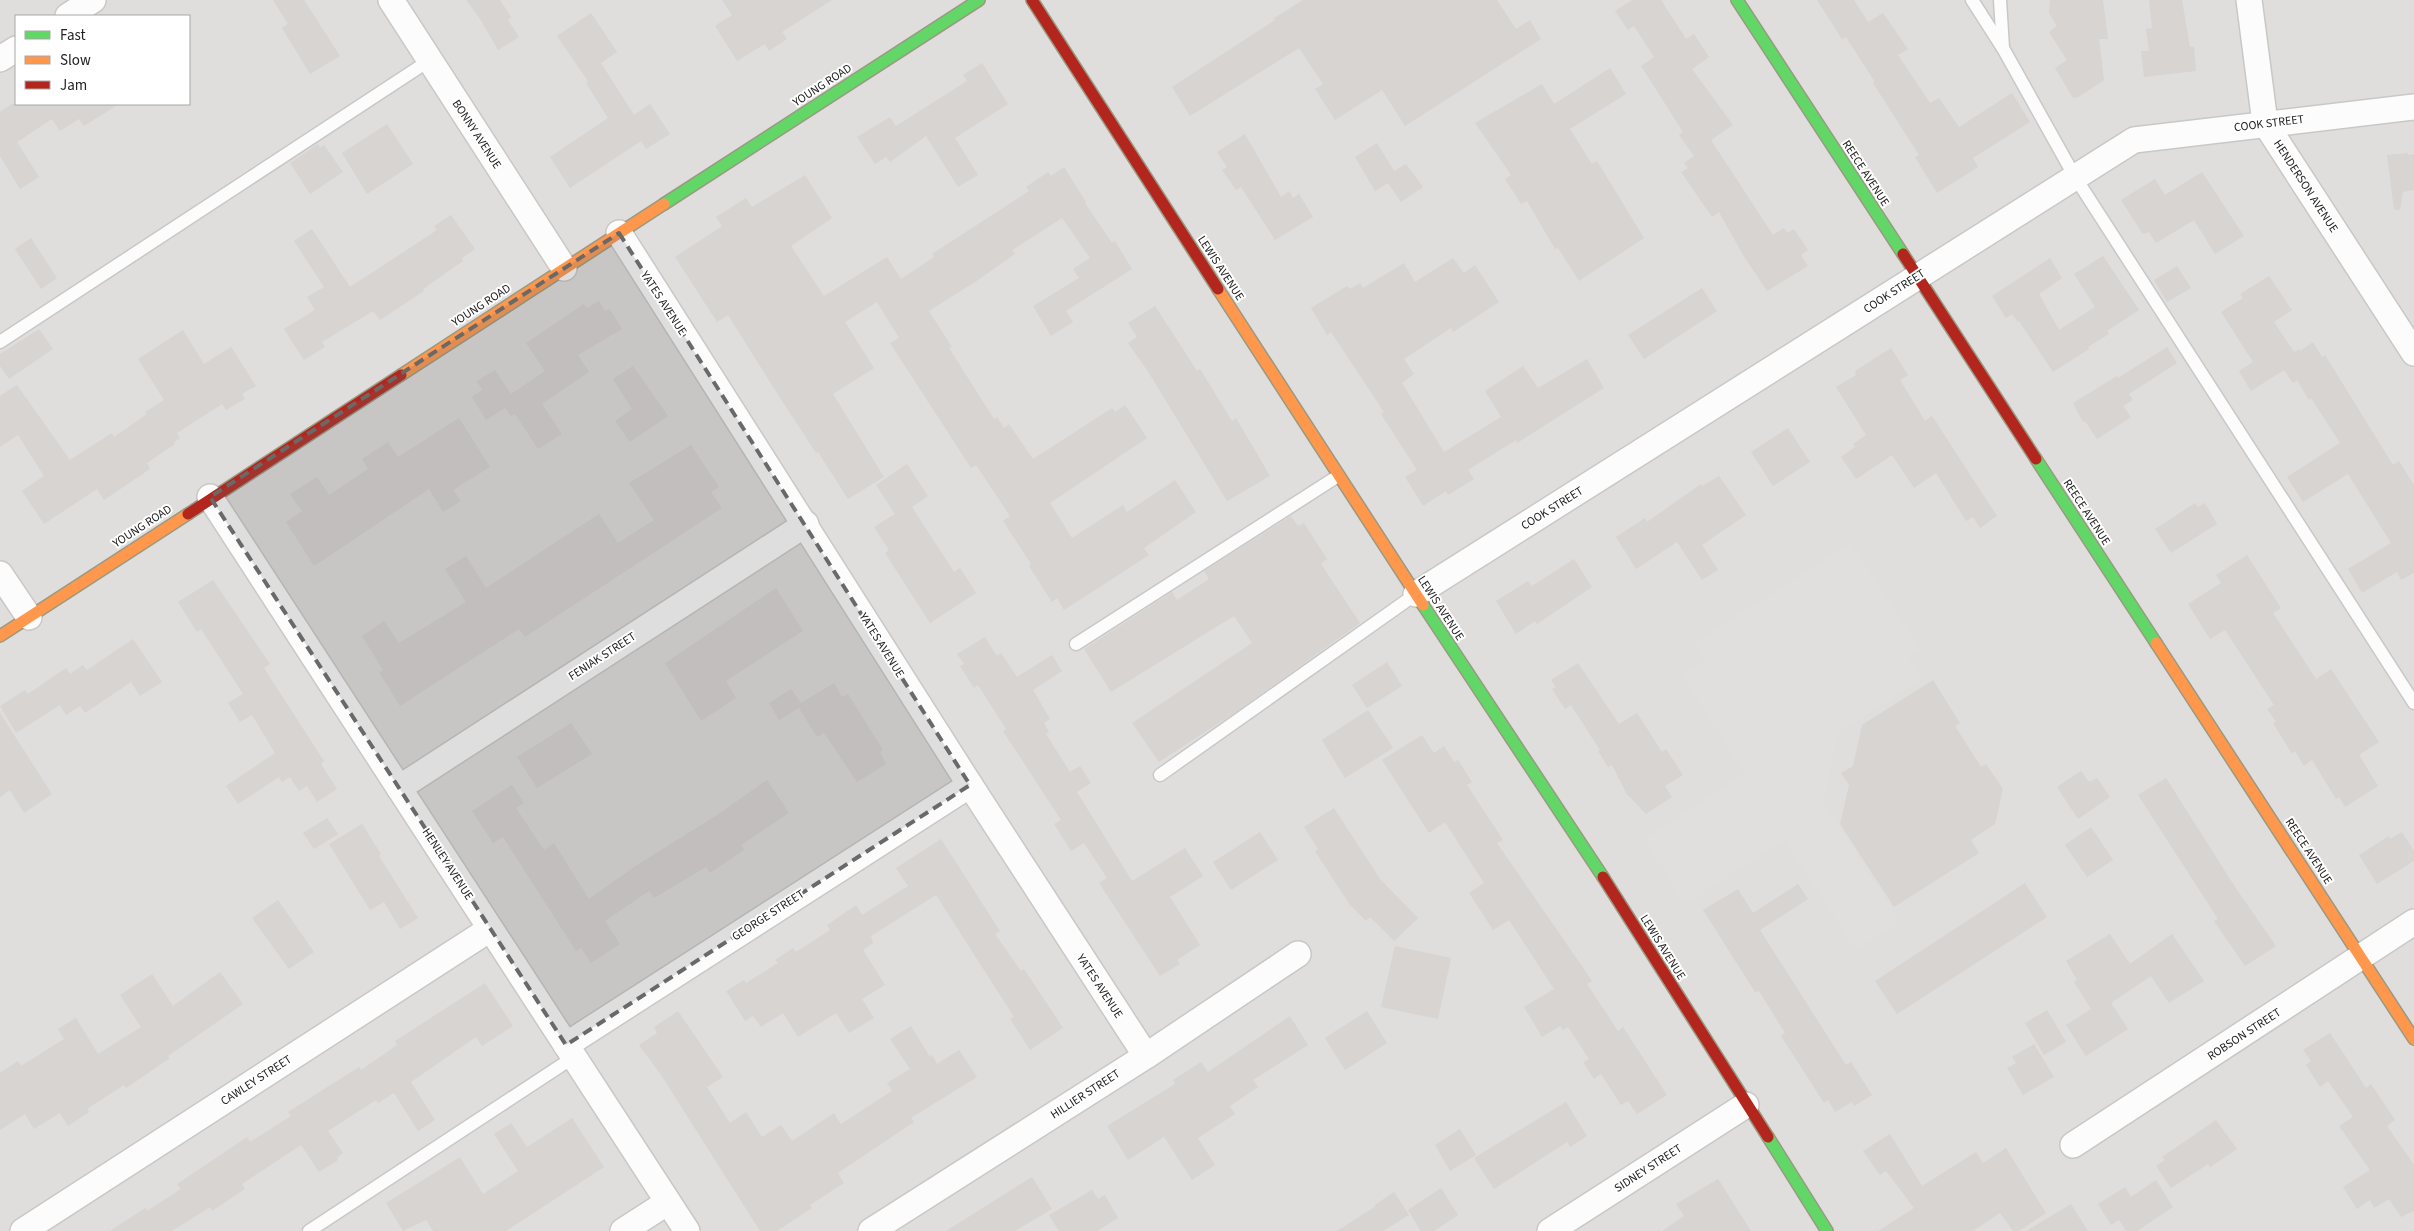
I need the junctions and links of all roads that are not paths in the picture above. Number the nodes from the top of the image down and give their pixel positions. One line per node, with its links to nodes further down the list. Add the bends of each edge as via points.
1 (93, 0): 9 (street)
2 (391, 0): 11 (street, BONNY AVENUE)
3 (979, 0): 15 (street, YOUNG ROAD)
4 (1032, 0): 20 (street, LEWIS AVENUE)
5 (1737, 0): 17 (street, REECE AVENUE)
6 (1972, 0): 10 (lane)
7 (2000, 0): 10 (lane)
8 (2249, 0): 13 (street, HENDERSON AVENUE)
9 (70, 15)
10 (2004, 50): 14 (lane)
11 (430, 60): 16 (street, BONNY AVENUE); 18 (lane)
12 (2414, 107): 13 (street, COOK STREET)
13 (2266, 123): 14 (street, COOK STREET, via 2134,140); 19 (street, HENDERSON AVENUE)
14 (2075, 177): 17 (street, COOK STREET); 28 (lane)
15 (620, 233): 16 (street, YOUNG ROAD); 22 (street, YATES AVENUE)
16 (564, 268): 21 (street, YOUNG ROAD)
17 (1916, 277): 24 (street, COOK STREET); 35 (street, REECE AVENUE)
18 (0, 342)
19 (2414, 353)
20 (1338, 476): 24 (street, LEWIS AVENUE); 27 (lane)
21 (210, 498): 25 (street, YOUNG ROAD); 31 (street, HENLEY AVENUE)
22 (806, 524): 30 (street, YATES AVENUE); 31 (street, FENIAK STREET)
23 (0, 574): 25 (street)
24 (1416, 594): 29 (lane); 39 (street, LEWIS AVENUE, via 1620,903)
25 (29, 617): 26 (street, YOUNG ROAD)
26 (0, 636)
27 (1076, 644)
28 (2414, 703)
29 (1160, 775)
30 (970, 785): 37 (street, GEORGE STREET); 38 (street, YATES AVENUE)
31 (399, 788): 33 (street, HENLEY AVENUE)
32 (2414, 922): 35 (street, ROBSON STREET)
33 (490, 929): 37 (street, HENLEY AVENUE); 42 (street, CAWLEY STREET)
34 (1298, 954): 38 (street, HILLIER STREET)
35 (2362, 957): 36 (street, REECE AVENUE); 40 (street, ROBSON STREET)
36 (2414, 1039)
37 (570, 1051): 41 (street, HENLEY AVENUE); 43 (lane)
38 (1146, 1056): 46 (street, HILLIER STREET)
39 (1746, 1105): 47 (street, SIDNEY STREET); 48 (street, LEWIS AVENUE)
40 (2073, 1145)
41 (668, 1202): 44 (street); 45 (street, HENLEY AVENUE)
42 (26, 1230)
43 (309, 1231)
44 (623, 1231)
45 (687, 1231)
46 (871, 1231)
47 (1550, 1231)
48 (1827, 1231)

